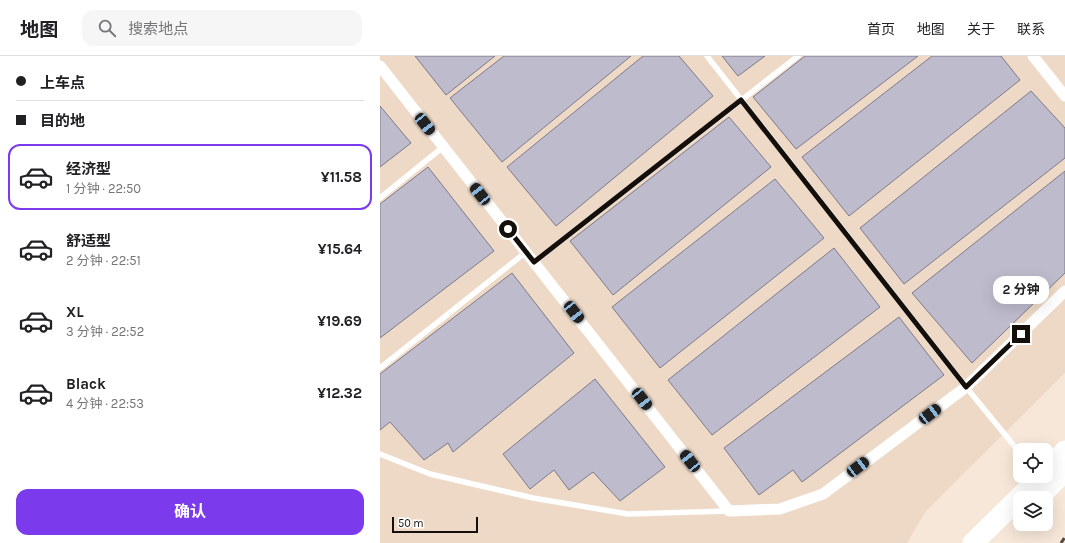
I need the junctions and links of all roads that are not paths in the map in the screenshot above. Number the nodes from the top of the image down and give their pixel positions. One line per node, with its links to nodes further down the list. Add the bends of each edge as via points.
1 (706, 56): 6 (lane)
2 (798, 56): 6 (lane)
3 (1033, 56): 5 (street)
4 (380, 66): 7 (street)
5 (1065, 96)
6 (741, 100): 10 (lane); 13 (lane)
7 (443, 147): 8 (lane); 9 (street)
8 (380, 198)
9 (526, 252): 10 (street); 12 (lane)
10 (534, 262): 21 (street)
11 (1065, 291): 13 (street)
12 (380, 368)
13 (966, 387): 14 (lane); 21 (street, via 823,494 780,509)
14 (1013, 444)
15 (1065, 451): 17 (highway)
16 (380, 454): 21 (lane, via 430,474 533,498 628,514)
17 (1053, 467)
18 (1065, 471): 19 (highway)
19 (1053, 476)
20 (1040, 483): 23 (highway)
21 (729, 511)
22 (1013, 523): 24 (highway)
23 (973, 543)
24 (992, 543)

